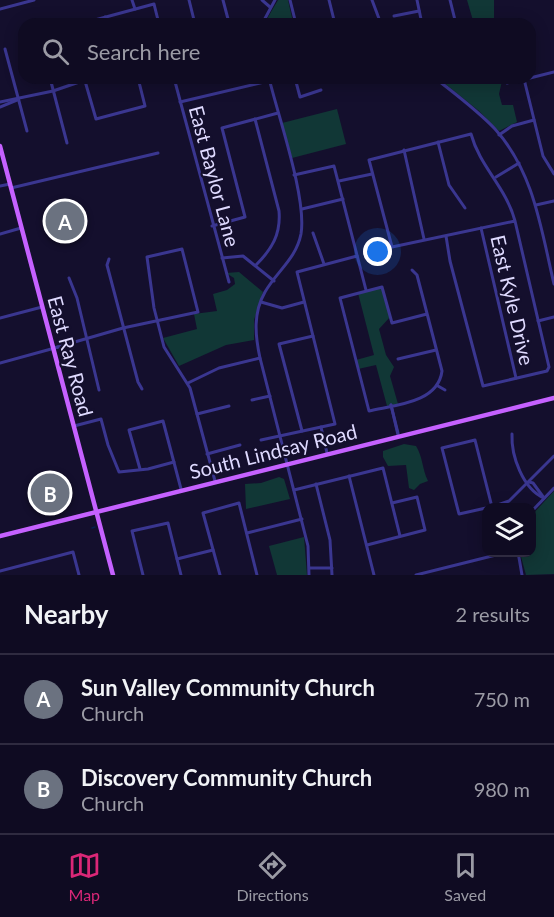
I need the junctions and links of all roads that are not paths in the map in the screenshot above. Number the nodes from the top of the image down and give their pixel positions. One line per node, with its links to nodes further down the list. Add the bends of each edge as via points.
1 (34, 0): 12 (street)
2 (132, 0): 15 (street)
3 (189, 0): 21 (street)
4 (223, 0): 22 (street)
5 (262, 0): 13 (street)
6 (275, 0): 13 (street)
7 (290, 0): 24 (street)
8 (329, 0): 25 (street)
9 (372, 0): 26 (street)
10 (417, 0): 16 (street)
11 (450, 0): 28 (street)
12 (27, 1): 14 (street)
13 (270, 7): 23 (street)
14 (0, 9)
15 (135, 9): 18 (street); 20 (street, via 154,4)
16 (419, 10): 17 (street); 27 (street)
17 (394, 16)
18 (105, 17): 19 (street)
19 (101, 18)
20 (158, 18)
21 (194, 18)
22 (228, 18)
23 (265, 18)
24 (294, 18)
25 (334, 18)
26 (379, 18)
27 (421, 18)
28 (454, 18)
29 (5, 49): 44 (street)
30 (554, 72): 31 (street)
31 (536, 76)
32 (51, 84): 43 (street)
33 (76, 84): 43 (street)
34 (87, 84): 35 (street, via 96,119 145,106)
35 (140, 84)
36 (176, 84): 45 (street, East Baylor Lane)
37 (250, 84): 45 (street)
38 (271, 84): 47 (street)
39 (297, 84): 42 (street, via 300,97)
40 (443, 84): 51 (street)
41 (529, 84): 49 (street)
42 (321, 90)
43 (53, 91): 44 (street); 53 (street)
44 (18, 99): 46 (street); 50 (street)
45 (180, 102): 71 (street, East Baylor Lane)
46 (0, 104)
47 (278, 113): 48 (street); 60 (street)
48 (255, 119): 71 (street, via 222,128 245,218); 82 (street, via 280,224 273,246)
49 (534, 120): 51 (street, via 512,126); 59 (street, via 543,156)
50 (27, 131)
51 (499, 135): 57 (street)
52 (438, 142): 55 (street); 61 (street, via 471,135 477,153); 68 (street, via 449,185)
53 (67, 143)
54 (0, 146): 64 (main road, East Ray Road)
55 (404, 150): 58 (street, via 369,160); 77 (street)
56 (158, 153): 64 (street)
57 (519, 164): 61 (street); 67 (street)
58 (372, 174): 62 (street); 77 (street, via 392,247)
59 (554, 174)
60 (294, 175): 62 (street, via 334,166); 69 (street)
61 (496, 177): 70 (street)
62 (338, 182): 65 (street)
63 (0, 186): 64 (street)
64 (11, 186): 72 (main road, East Ray Road)
65 (343, 199): 69 (street); 78 (street)
66 (554, 201): 67 (street)
67 (536, 206): 87 (street)
68 (465, 207)
69 (302, 209): 85 (street, via 296,250)
70 (515, 221): 73 (street); 96 (street)
71 (212, 226): 79 (street, East Baylor Lane)
72 (22, 228): 75 (street); 91 (main road, East Ray Road)
73 (481, 228): 76 (street); 105 (street, East Kyle Drive)
74 (313, 233): 81 (street)
75 (0, 234)
76 (446, 236): 77 (street); 105 (street, via 483,386)
77 (424, 239)
78 (357, 255): 81 (street); 88 (street)
79 (221, 258): 82 (street, via 243,256); 86 (street, East Baylor Lane)
80 (110, 259): 97 (street, via 107,265)
81 (324, 264): 90 (street, via 297,272)
82 (256, 266): 85 (street)
83 (412, 270): 92 (street, via 417,275)
84 (69, 278): 99 (street)
85 (274, 281): 89 (street)
86 (229, 282)
87 (554, 284)
88 (366, 290): 92 (street, via 382,287 392,323); 114 (street, via 340,298 369,411)
89 (261, 302): 90 (street, via 282,308); 102 (street, via 255,321)
90 (304, 302): 98 (street)
91 (42, 307): 94 (street); 100 (main road, East Ray Road)
92 (427, 314): 101 (street)
93 (554, 317): 96 (street)
94 (0, 318)
95 (157, 321): 95 (street, via 147,257 182,249 198,312); 97 (street); 106 (street, via 164,347)
96 (538, 321): 105 (street, via 548,369)
97 (123, 328): 99 (street); 108 (street)
98 (313, 336): 118 (street, via 335,424); 119 (street, via 279,344)
99 (86, 340): 100 (street); 109 (street)
100 (54, 348): 104 (street); 117 (main road, East Ray Road)
101 (436, 350): 103 (street); 107 (street, via 442,371)
102 (260, 358): 106 (street, via 219,368); 111 (street)
103 (398, 359)
104 (0, 363)
105 (516, 378)
106 (188, 383): 116 (street)
107 (438, 386): 110 (street); 114 (street, via 426,396)
108 (142, 388)
109 (99, 390)
110 (445, 390)
111 (270, 396): 113 (street); 122 (street)
112 (554, 398): 121 (main road, South Lindsay Road)
113 (252, 400)
114 (391, 405): 121 (street)
115 (229, 406): 116 (street)
116 (197, 414): 126 (street)
117 (74, 426): 130 (street, via 101,420 119,472); 143 (main road, East Ray Road)
118 (321, 427): 119 (street); 125 (street)
119 (302, 432): 122 (street)
120 (512, 434): 133 (street, via 517,465)
121 (398, 435): 125 (main road, South Lindsay Road)
122 (281, 437): 123 (street); 129 (street)
123 (261, 440)
124 (240, 445): 126 (street)
125 (327, 453): 129 (main road, South Lindsay Road)
126 (207, 454): 132 (street)
127 (554, 456): 133 (street)
128 (174, 462): 130 (street); 130 (street, via 163,421 129,430); 136 (street)
129 (287, 463): 132 (main road, South Lindsay Road); 137 (street)
130 (140, 470)
131 (349, 476): 134 (street); 139 (street, via 383,468); 148 (street)
132 (214, 481): 136 (main road, South Lindsay Road)
133 (529, 482): 138 (street); 140 (street)
134 (316, 484): 137 (street); 155 (street)
135 (554, 488): 138 (street)
136 (181, 489): 143 (main road, South Lindsay Road)
137 (294, 490): 144 (street)
138 (544, 498): 141 (street)
139 (392, 503): 147 (street); 147 (street, via 417,497 425,530)
140 (504, 503)
141 (536, 506)
142 (490, 508): 142 (street, via 476,440 442,448 459,514)
143 (96, 511): 146 (main road, South Lindsay Road); 160 (main road, East Ray Road)
144 (302, 519): 145 (street); 154 (street)
145 (247, 533): 149 (street, via 239,503 203,513); 164 (street)
146 (0, 536)
147 (400, 536): 148 (street)
148 (367, 545): 167 (street)
149 (213, 550): 152 (street); 163 (street)
150 (488, 557): 156 (street)
151 (519, 557): 170 (street)
152 (177, 559): 161 (street, via 168,522 132,531); 162 (street)
153 (12, 567): 157 (street); 158 (street); 159 (street, via 73,552)
154 (310, 568): 155 (street); 165 (street)
155 (333, 568): 166 (street)
156 (435, 570): 168 (street); 169 (street)
157 (0, 571)
158 (14, 575)
159 (79, 575)
160 (113, 575)
161 (143, 575)
162 (182, 575)
163 (220, 575)
164 (257, 575)
165 (309, 575)
166 (332, 575)
167 (374, 575)
168 (416, 575)
169 (437, 575)
170 (522, 575)

